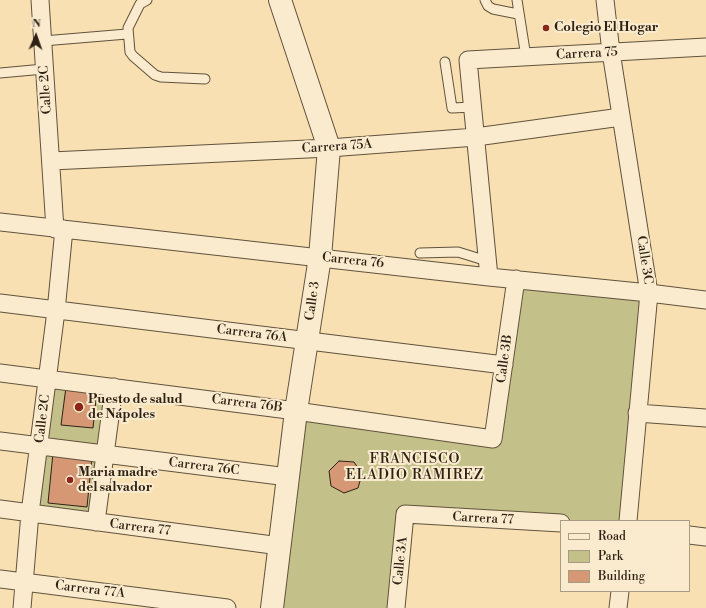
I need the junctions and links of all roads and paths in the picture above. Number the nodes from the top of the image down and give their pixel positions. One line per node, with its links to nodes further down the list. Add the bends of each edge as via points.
1 (40, 0): 9 (street, Calle 2C)
2 (147, 0): 8 (lane, via 140,4 128,28)
3 (280, 0): 20 (street, Calle 3)
4 (485, 0): 7 (lane, via 493,9)
5 (517, 0): 7 (lane)
6 (605, 0): 11 (street, Calle 3C)
7 (518, 14): 12 (lane)
8 (128, 34): 9 (lane); 16 (lane, via 132,56 155,75)
9 (43, 41): 14 (street, Calle 2C)
10 (706, 47): 11 (street, Carrera 75)
11 (611, 52): 12 (street, Carrera 75); 18 (street, Calle 3C)
12 (526, 57): 17 (street, Carrera 75, via 468,60)
13 (444, 62): 17 (lane, via 451,107)
14 (44, 69): 15 (lane); 21 (street, Calle 2C)
15 (0, 73)
16 (205, 80)
17 (473, 108): 19 (street)
18 (621, 117): 19 (street, Carrera 75A); 28 (street, Calle 3C)
19 (476, 137): 20 (street, Carrera 75A); 26 (street)
20 (329, 148): 21 (street, Carrera 75A); 25 (street, Calle 3)
21 (51, 162): 23 (street, Calle 2C)
22 (0, 222): 23 (street, Carrera 76)
23 (59, 229): 25 (street, Carrera 76); 31 (street, Calle 2C)
24 (420, 253): 26 (lane, via 458,252)
25 (320, 258): 26 (street, Carrera 76); 32 (street, Calle 3)
26 (488, 269): 27 (street, Carrera 76)
27 (516, 279): 28 (street, Carrera 76); 33 (street, Calle 3B)
28 (649, 293): 29 (street, Carrera 76); 38 (street, Calle 3C)
29 (706, 300)
30 (0, 303): 31 (street, Carrera 76A)
31 (56, 311): 32 (street, Carrera 76A); 35 (street, Calle 2C)
32 (307, 341): 33 (street, Carrera 76A); 37 (street, Calle 3)
33 (504, 365): 40 (street, Calle 3B)
34 (0, 373): 35 (street, Carrera 76B)
35 (48, 379): 36 (street, Carrera 76B); 42 (street, Calle 2C)
36 (114, 388): 37 (street, Carrera 76B); 43 (street)
37 (296, 411): 40 (street, Carrera 76B); 44 (street, Calle 3)
38 (638, 413): 39 (street); 48 (street, Calle 3C)
39 (706, 418)
40 (493, 438)
41 (0, 441): 42 (street, Carrera 76C)
42 (39, 446): 43 (street, Carrera 76C); 46 (street, Calle 2C)
43 (105, 454): 44 (street, Carrera 76C); 49 (street)
44 (288, 477): 53 (street, Calle 3)
45 (0, 509): 46 (street, Carrera 77)
46 (30, 513): 49 (street, Carrera 77); 55 (street, Calle 2C)
47 (405, 514): 50 (street, Carrera 77); 60 (street, Calle 3A)
48 (628, 520)
49 (96, 522): 53 (street, Carrera 77)
50 (560, 523)
51 (690, 535): 52 (street)
52 (706, 537)
53 (280, 546): 59 (street, Calle 3)
54 (0, 580): 55 (street, Carrera 77A)
55 (25, 582): 57 (street, Calle 2C); 58 (street, Carrera 77A)
56 (620, 592): 61 (street)
57 (22, 608)
58 (227, 608)
59 (272, 608)
60 (396, 608)
61 (618, 608)

